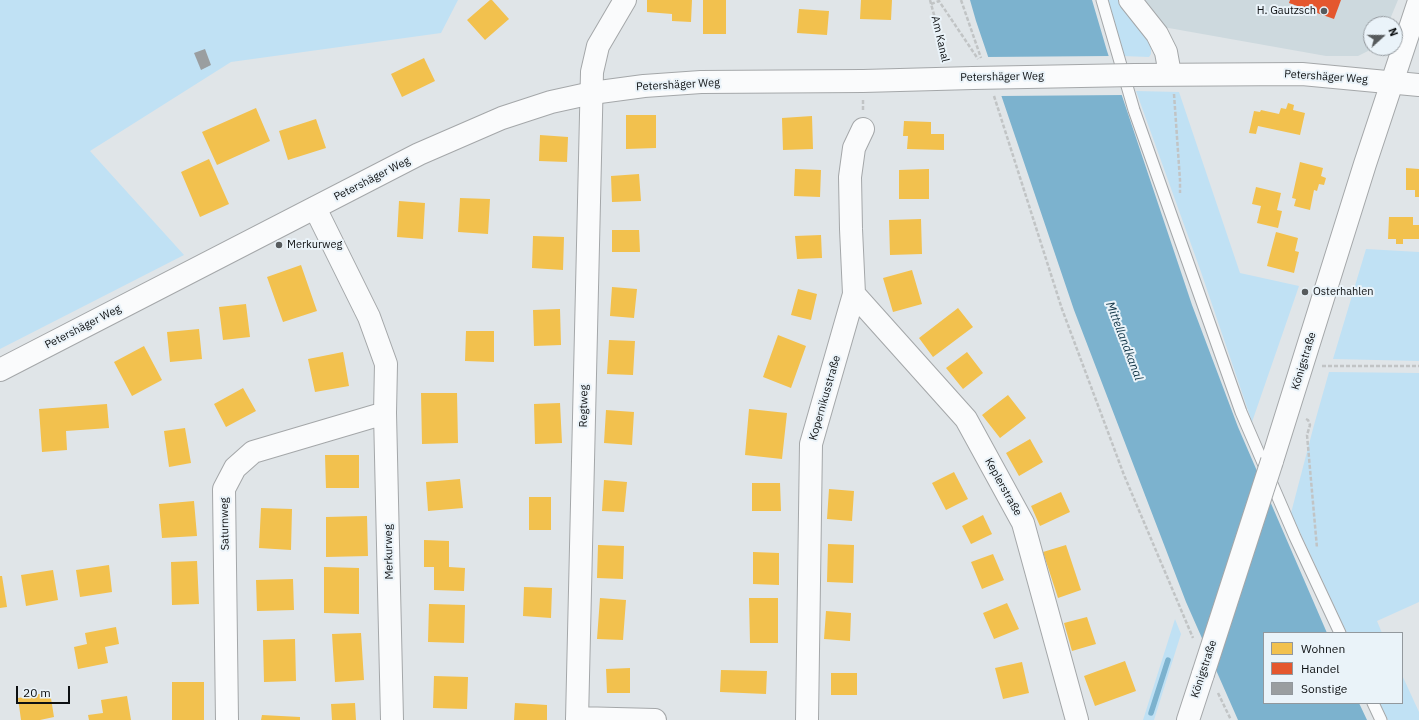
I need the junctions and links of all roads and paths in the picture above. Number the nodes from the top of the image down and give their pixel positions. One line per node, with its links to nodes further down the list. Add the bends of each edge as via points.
1 (625, 0): 14 (street, Regtweg, via 598,46 592,72)
2 (930, 0): 7 (path, Am Kanal)
3 (961, 0): 8 (path)
4 (1102, 0): 18 (lane, via 1134,110)
5 (1130, 0): 9 (street, via 1157,34 1166,52)
6 (1419, 1): 12 (street, Königstraße)
7 (931, 4): 8 (path, via 939,1); 10 (path, Am Kanal, via 946,58)
8 (980, 69): 9 (street, Petershäger Weg, bridge); 10 (street, Petershäger Weg)
9 (1170, 74): 12 (street, Petershäger Weg, via 1302,74); 18 (path, via 1180,180 1179,206)
10 (948, 78): 11 (street, Petershäger Weg)
11 (863, 81): 14 (street, Petershäger Weg, via 701,82); 16 (path)
12 (1392, 83): 13 (street, Petershäger Weg); 20 (street, Königstraße)
13 (1419, 85)
14 (592, 93): 17 (street, Petershäger Weg, via 552,102 502,118 420,154); 30 (street, Regtweg)
15 (994, 94): 27 (path, via 1062,308 1124,475)
16 (863, 129): 19 (street, Kopernikusstraße, via 854,148 850,177)
17 (315, 208): 22 (street, Petershäger Weg); 24 (street, Merkurweg, via 369,317 386,364)
18 (1172, 218): 25 (lane, via 1241,412)
19 (854, 294): 34 (street, Kopernikusstraße, via 811,444); 35 (street, Keplerstraße, via 966,419 1023,523)
20 (1303, 366): 21 (path); 23 (street, Königstraße)
21 (1419, 366)
22 (0, 370)
23 (1288, 411): 25 (path, via 1308,420 1310,424 1307,435 1319,567); 36 (street, Königstraße, bridge)
24 (386, 413): 31 (street, Saturnweg, via 253,452 235,468 224,489); 32 (street, Merkurweg)
25 (1311, 571): 26 (lane)
26 (1340, 632)
27 (1194, 640)
28 (1217, 691): 37 (path)
29 (1373, 704): 38 (lane)
30 (577, 719): 33 (street)
31 (227, 720)
32 (392, 720)
33 (655, 720)
34 (807, 720)
35 (1077, 720)
36 (1188, 720)
37 (1231, 720)
38 (1380, 720)

